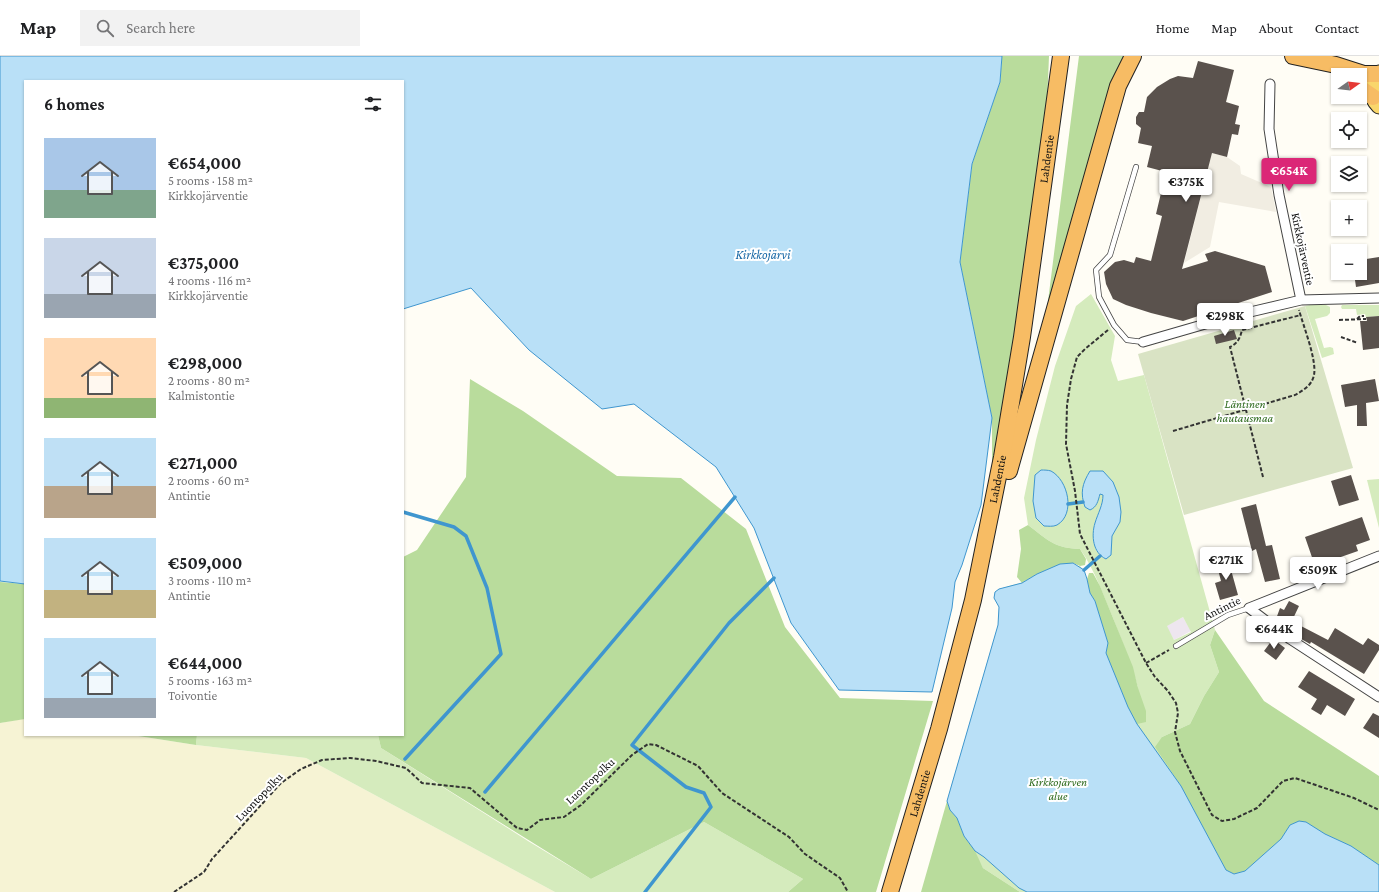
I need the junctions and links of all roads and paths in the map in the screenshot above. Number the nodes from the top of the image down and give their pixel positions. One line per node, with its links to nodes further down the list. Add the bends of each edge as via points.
1 (1061, 56): 23 (highway, Lahdentie, via 1022,337 1002,457)
2 (1133, 56): 23 (highway, via 1118,86)
3 (1299, 58): 4 (highway); 5 (highway, via 1364,74)
4 (1331, 72)
5 (1379, 74): 8 (main road, via 1372,85)
6 (1270, 84): 11 (street, Kirkkojärventie, via 1269,129)
7 (1367, 95): 8 (highway)
8 (1377, 105)
9 (1136, 167): 15 (lane, via 1110,255 1096,270 1099,297)
10 (1379, 298): 11 (street)
11 (1299, 300): 12 (path); 17 (street)
12 (1301, 315): 19 (path, via 1313,360 1314,374 1310,385 1295,395); 19 (path, via 1242,330 1241,337 1230,347)
13 (1364, 316): 14 (path)
14 (1339, 320)
15 (1114, 325): 17 (lane, via 1127,340); 26 (path, via 1084,349 1077,358 1067,405 1066,444 1080,534)
16 (1341, 336): 18 (path)
17 (1143, 342)
18 (1358, 343)
19 (1246, 409): 20 (path); 21 (path)
20 (1173, 431)
21 (1263, 476)
22 (1379, 556): 24 (street, Antintie)
23 (973, 600): 31 (highway, Lahdentie, via 939,729)
24 (1249, 608): 25 (lane, Antintie, via 1228,615); 27 (street, via 1290,639)
25 (1176, 646): 26 (path)
26 (1146, 663): 28 (path, via 1176,703 1178,713 1175,732 1180,751 1212,815 1222,821 1234,819 1257,808 1283,781 1295,778 1354,798)
27 (1379, 697)
28 (1379, 810)
29 (174, 892): 30 (path, Luontopolku, via 204,872 212,859 282,783 301,769 322,760 376,760 406,768 422,783 470,788 517,828 527,830 540,820 564,817 581,805 632,755 648,744 656,745 698,766 722,793 788,837 805,854 840,878)
30 (848, 892)
31 (890, 892)

